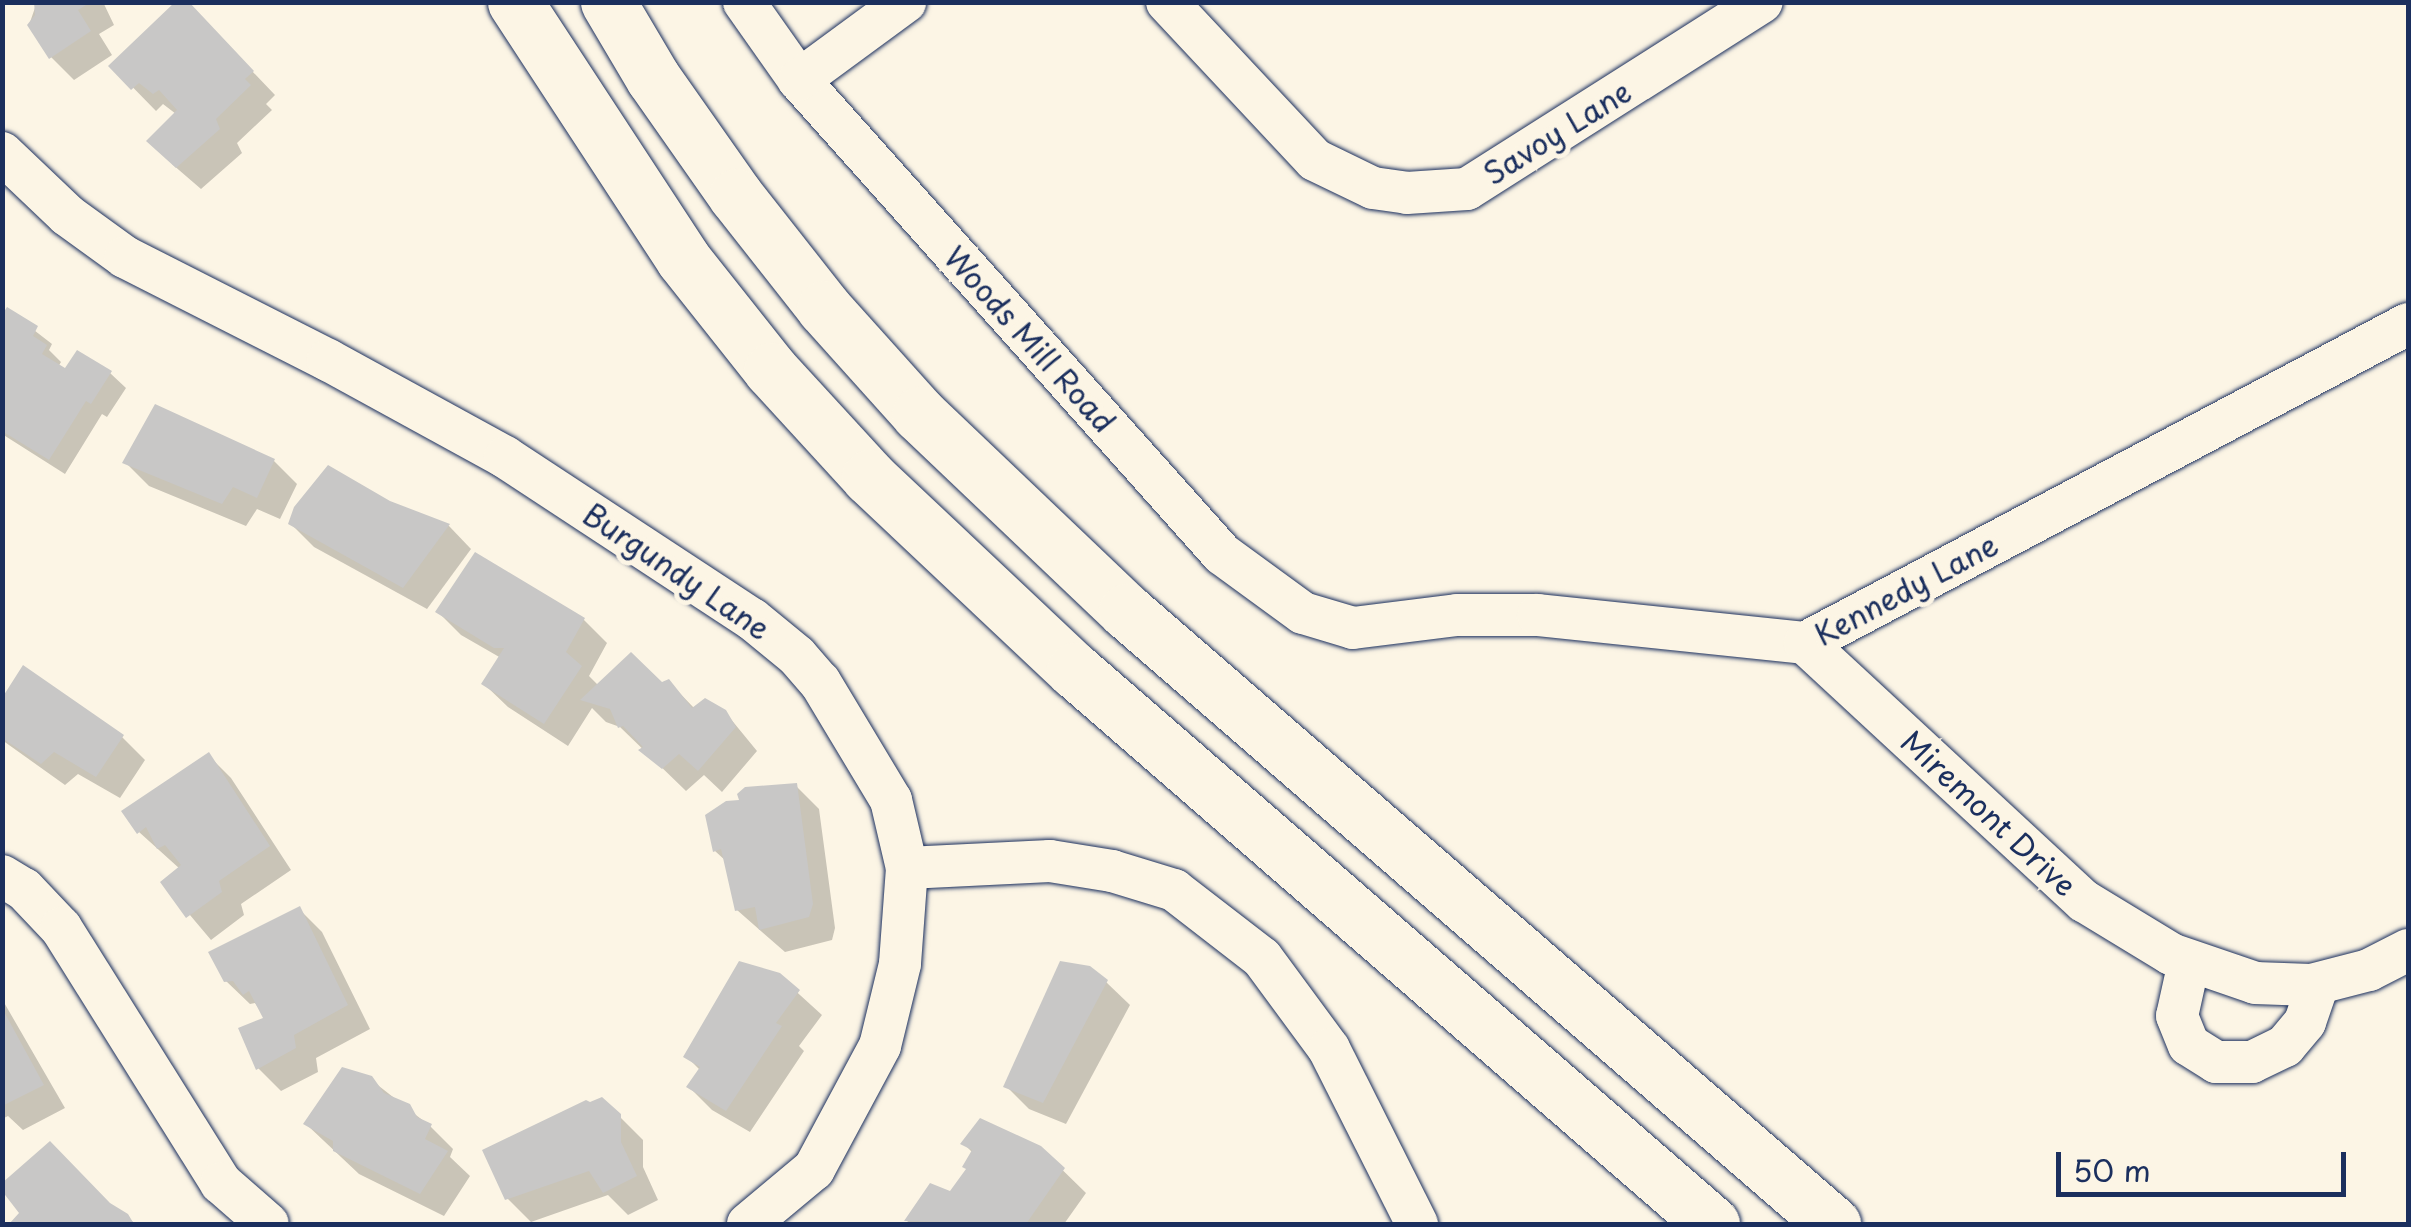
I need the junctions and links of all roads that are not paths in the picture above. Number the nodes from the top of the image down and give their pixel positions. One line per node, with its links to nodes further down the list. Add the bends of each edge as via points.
1 (516, 2): 20 (highway, via 683,259 771,370 869,477 1074,670)
2 (608, 2): 21 (highway, via 736,196 824,308 945,440 1126,611)
3 (744, 2): 7 (street, Woods Mill Road)
4 (905, 2): 7 (street)
5 (1167, 2): 6 (street, Savoy Lane, via 1314,160 1373,188 1407,193 1466,189)
6 (1762, 2)
7 (798, 80): 10 (street, Woods Mill Road, via 1222,554 1302,612)
8 (2, 153): 12 (street, Burgundy Lane, via 67,215 125,257 504,457 752,619 797,656 857,740 891,800)
9 (2408, 324): 11 (street, Kennedy Lane)
10 (1354, 628): 11 (street, Kennedy Lane, via 1457,615 1538,615)
11 (1805, 643): 15 (street, Miremont Drive, via 2084,901)
12 (908, 868): 18 (street, Burgundy Lane, via 900,964 880,1046 814,1170); 19 (street, via 1050,861 1112,870 1174,890 1262,958 1329,1049)
13 (2, 876): 17 (street, via 24,888 61,928 221,1182)
14 (2408, 950): 16 (street, Miremont Drive)
15 (2189, 962): 16 (street, Miremont Drive, via 2255,984); 16 (street, via 2177,1016 2189,1045 2216,1062 2252,1062 2284,1046 2304,1022)
16 (2318, 984)
17 (268, 1224)
18 (748, 1224)
19 (1417, 1224)
20 (1712, 1224)
21 (1833, 1224)

